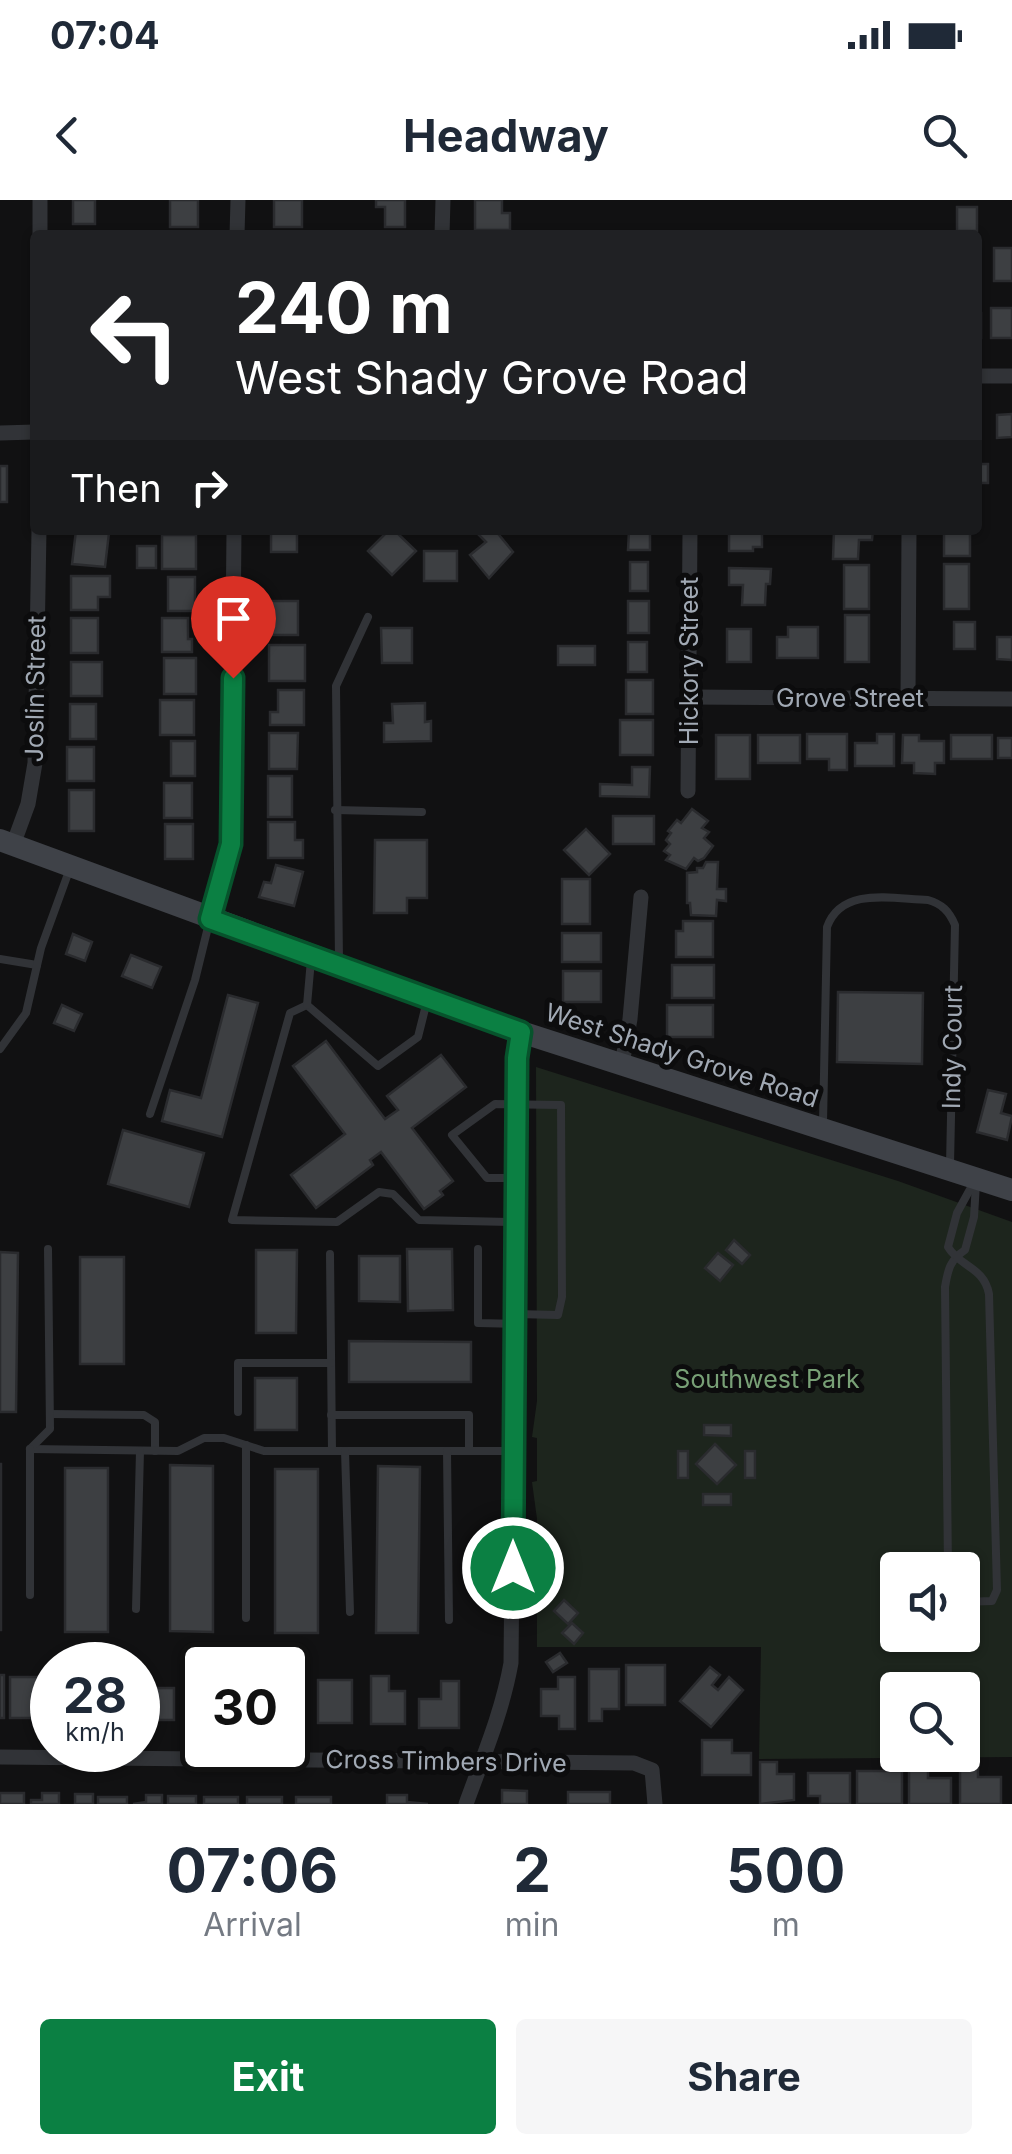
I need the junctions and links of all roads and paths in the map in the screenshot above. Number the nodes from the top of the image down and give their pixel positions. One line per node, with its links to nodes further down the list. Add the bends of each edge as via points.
1 (40, 200): 4 (street)
2 (238, 200): 5 (street)
3 (443, 200): 6 (street)
4 (40, 230)
5 (237, 230)
6 (442, 230)
7 (982, 376): 8 (street)
8 (1012, 376)
9 (30, 432): 10 (street)
10 (0, 433)
11 (39, 535): 22 (street, Joslin Street, via 35,763 28,804)
12 (234, 535): 25 (street, via 231,844)
13 (690, 535): 16 (street, Hickory Street)
14 (909, 535): 17 (street)
15 (368, 617): 20 (lane, via 336,686)
16 (689, 697): 17 (street, Grove Street); 19 (street, Hickory Street)
17 (908, 698): 18 (street, Grove Street)
18 (1012, 699)
19 (688, 791)
20 (336, 810): 21 (lane); 29 (lane)
21 (422, 812)
22 (6, 843): 23 (main road, West Shady Grove Road)
23 (70, 867): 25 (main road, West Shady Grove Road); 28 (lane)
24 (641, 897): 34 (street)
25 (210, 919): 26 (main road, West Shady Grove Road); 36 (lane)
26 (312, 956): 29 (main road, West Shady Grove Road); 31 (lane)
27 (0, 959): 28 (lane)
28 (37, 965): 33 (lane, via 26,1014)
29 (339, 966): 30 (main road, West Shady Grove Road)
30 (428, 998): 31 (lane, via 418,1037 378,1066); 32 (main road, West Shady Grove Road)
31 (307, 1004): 42 (lane, via 290,1013 232,1220 337,1222 379,1192 392,1194 419,1220)
32 (521, 1032): 34 (main road, West Shady Grove Road); 35 (street)
33 (0, 1049)
34 (622, 1064): 37 (main road, West Shady Grove Road)
35 (517, 1104): 39 (street); 39 (lane, via 495,1104 452,1135 486,1178); 47 (lane, via 561,1105 562,1296 558,1314)
36 (150, 1114)
37 (822, 1129): 38 (main road, West Shady Grove Road); 38 (lane, Indy Court, via 831,916 860,898 928,900 945,908 954,925)
38 (950, 1170): 40 (main road, West Shady Grove Road)
39 (516, 1178): 42 (street)
40 (976, 1178): 41 (main road, West Shady Grove Road); 46 (lane, via 965,1250); 46 (lane, via 957,1212 948,1247)
41 (1012, 1190)
42 (516, 1222): 47 (street)
43 (48, 1250): 50 (lane)
44 (478, 1250): 47 (lane, via 478,1324)
45 (330, 1254): 48 (lane)
46 (954, 1257): 61 (lane, via 946,1287); 63 (lane, via 980,1272 990,1294 998,1590 992,1600)
47 (515, 1319): 60 (street)
48 (331, 1363): 49 (lane, via 238,1364); 51 (lane)
49 (238, 1412)
50 (50, 1414): 53 (lane, via 50,1430); 55 (lane, via 144,1415 155,1422)
51 (332, 1415): 56 (lane); 59 (lane, via 470,1415)
52 (246, 1445): 55 (lane, via 204,1438 178,1451); 56 (lane); 66 (lane)
53 (30, 1449): 54 (lane); 62 (lane)
54 (140, 1451): 55 (lane); 64 (lane)
55 (155, 1451)
56 (332, 1451): 57 (lane)
57 (346, 1451): 58 (lane); 65 (lane)
58 (447, 1451): 59 (lane); 67 (lane)
59 (470, 1451): 60 (lane)
60 (514, 1451): 69 (street, via 510,1663)
61 (948, 1552)
62 (30, 1595)
63 (980, 1601)
64 (136, 1609)
65 (350, 1612)
66 (246, 1618)
67 (449, 1620)
68 (0, 1757): 69 (street, Cross Timbers Drive)
69 (482, 1761): 70 (street); 71 (street, Cross Timbers Drive, via 634,1763 652,1770)
70 (466, 1804)
71 (654, 1804)

